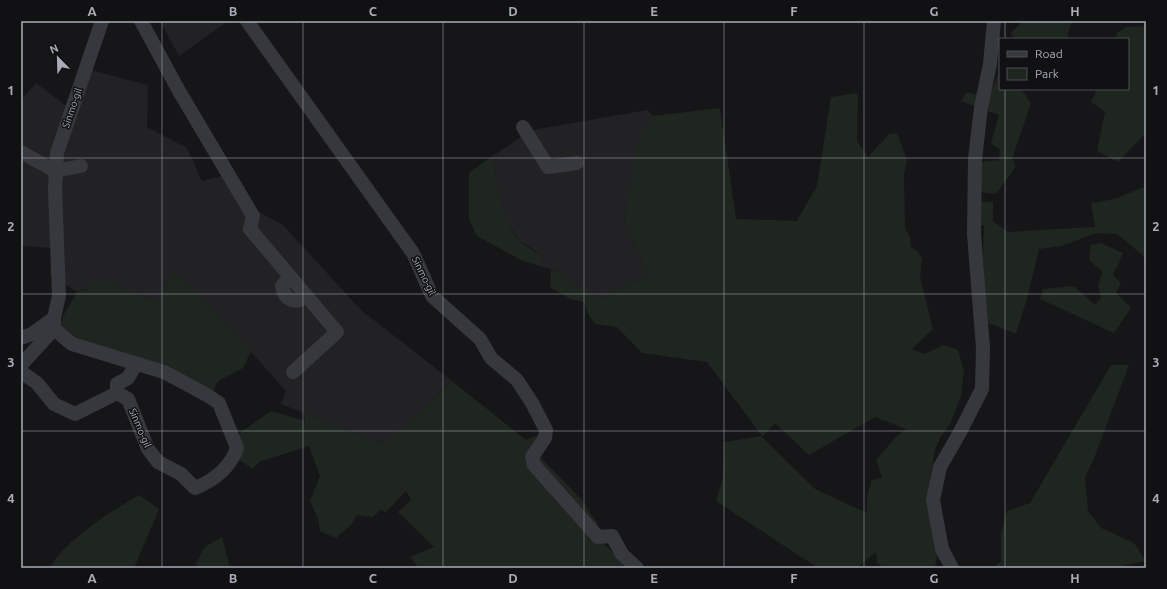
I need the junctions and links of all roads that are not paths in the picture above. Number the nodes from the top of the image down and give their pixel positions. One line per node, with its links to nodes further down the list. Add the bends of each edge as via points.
1 (102, 21): 9 (street, Sinmo-gil, via 57,153)
2 (141, 21): 15 (street, via 253,216 250,229 337,332)
3 (247, 21): 17 (street, Sinmo-gil, via 413,253 432,296 480,339 491,358 517,380 546,430 545,438 532,457 534,466 598,537 612,536 622,554)
4 (994, 21): 18 (street, via 975,159 974,234 983,348 982,389 940,467 933,500 942,549)
5 (522, 127): 7 (street, via 548,167)
6 (21, 152): 9 (street)
7 (577, 163)
8 (81, 166): 9 (street)
9 (55, 171): 10 (street, Sinmo-gil, via 59,296)
10 (54, 324): 11 (street); 12 (street, Sinmo-gil, via 72,344); 13 (street)
11 (21, 338)
12 (136, 364): 16 (street, via 128,378 117,384); 16 (street, Sinmo-gil, via 164,372 219,403 237,448 232,461 221,473 195,488 181,474 154,458 128,399)
13 (21, 365)
14 (21, 372): 16 (street, via 37,383 54,404 75,414)
15 (293, 372)
16 (117, 393)
17 (637, 568)
18 (952, 568)

